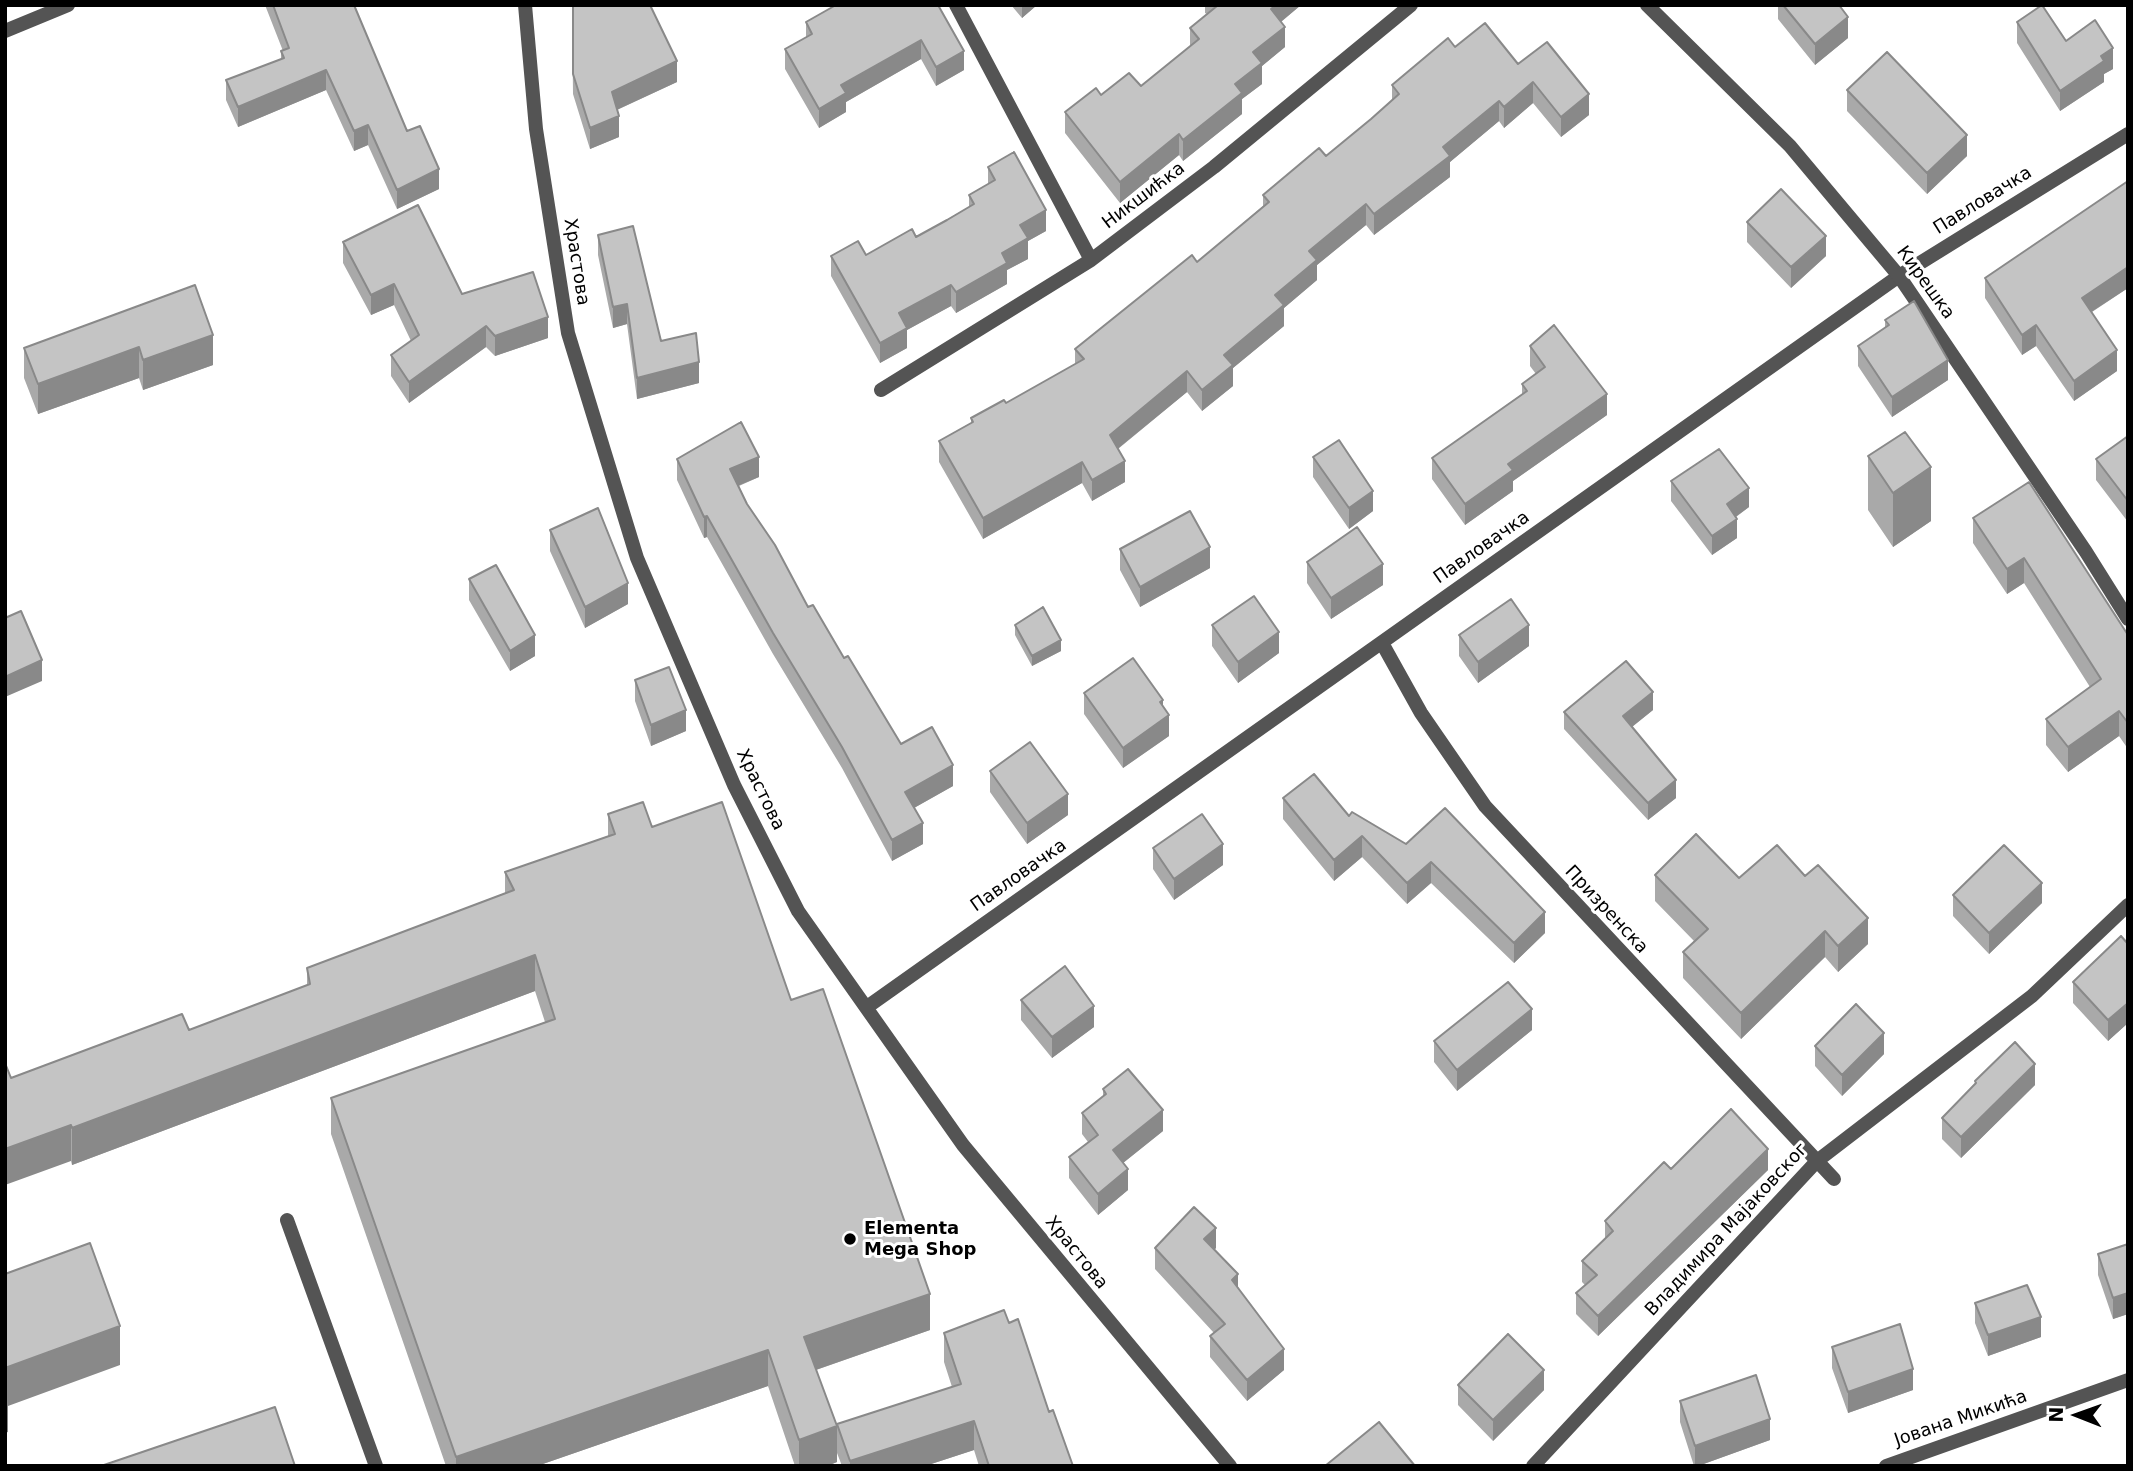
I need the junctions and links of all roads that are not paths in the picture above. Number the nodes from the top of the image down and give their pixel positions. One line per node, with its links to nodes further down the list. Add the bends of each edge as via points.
1 (68, 5): 6 (street)
2 (525, 5): 14 (street, Храстова, via 536,129 568,333 637,558 734,785 792,899)
3 (956, 5): 8 (street)
4 (1412, 5): 8 (street, Никшићка, via 1214,167)
5 (1647, 5): 9 (street, Кирешка, via 1790,146)
6 (5, 31)
7 (2128, 134): 9 (street, Павловачка)
8 (1091, 260): 10 (street, Никшићка)
9 (1899, 276): 11 (street, Кирешка); 12 (street, Павловачка)
10 (881, 390)
11 (2128, 619)
12 (1382, 643): 14 (street, Павловачка); 15 (street, Призренска, via 1421,713 1485,806)
13 (2128, 905): 15 (street, Владимира Мајаковског, via 2032,996)
14 (867, 1007): 20 (street, Храстова, via 963,1145)
15 (1817, 1161): 16 (street, Призренска); 21 (street, Владимира Мајаковског)
16 (1834, 1179)
17 (287, 1220): 19 (street)
18 (2128, 1380): 22 (street, Јована Микића)
19 (376, 1466)
20 (1230, 1466)
21 (1533, 1466)
22 (1886, 1466)

